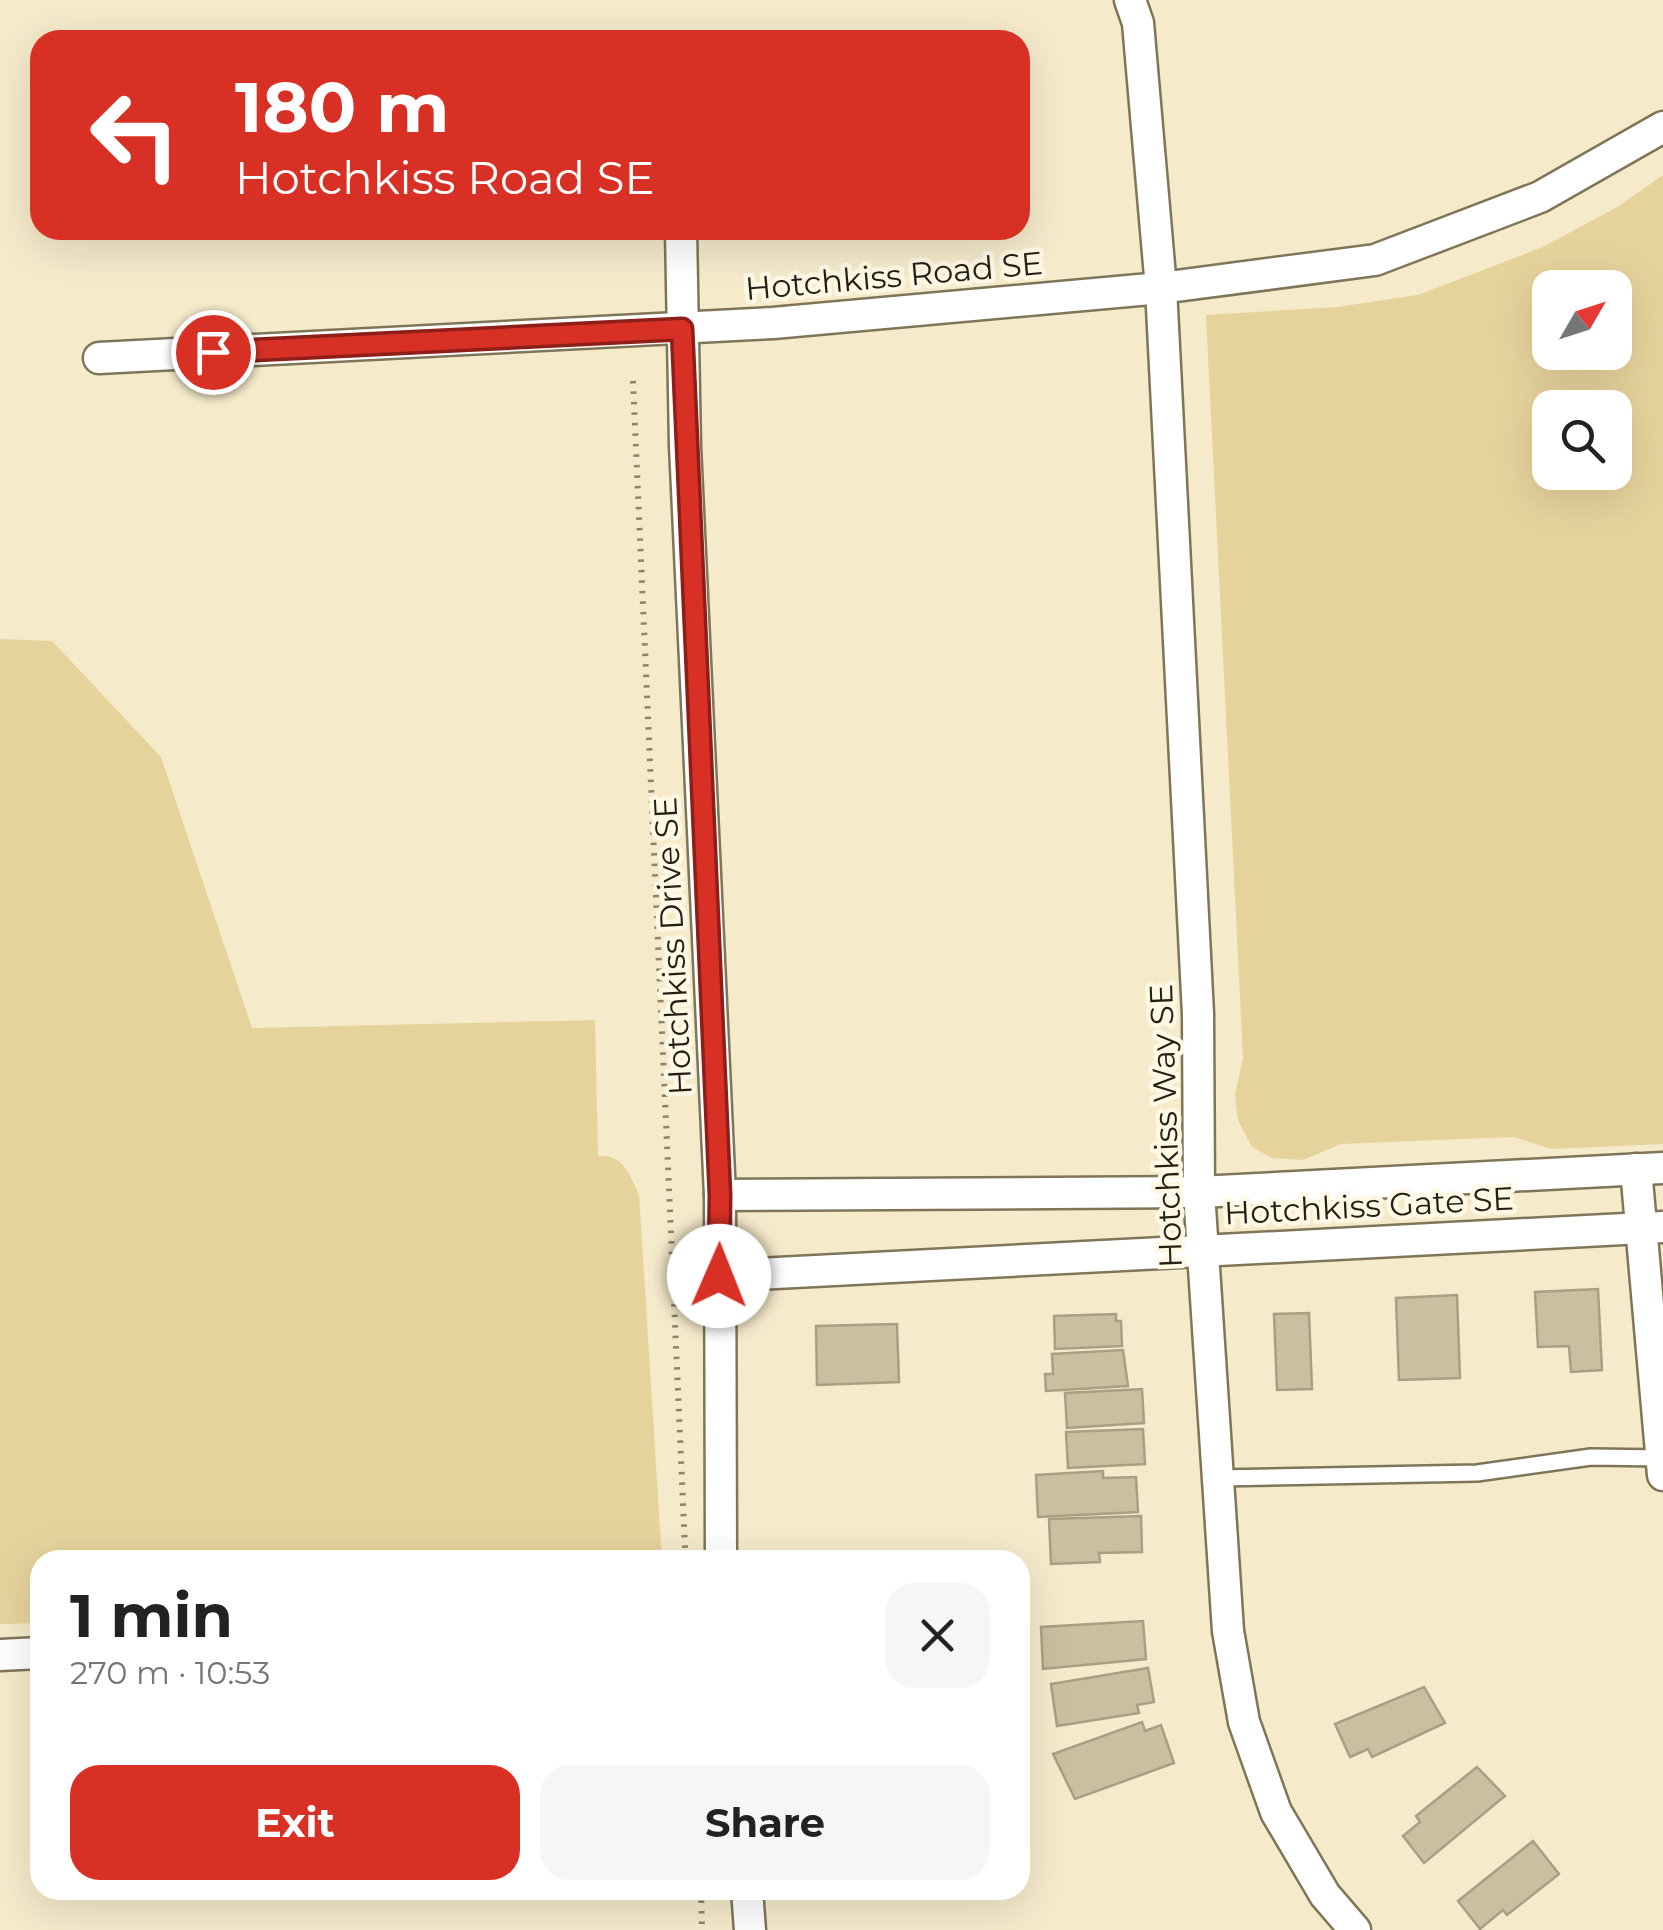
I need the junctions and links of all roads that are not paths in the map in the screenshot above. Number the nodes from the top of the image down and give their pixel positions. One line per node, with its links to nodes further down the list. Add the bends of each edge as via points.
1 (1130, 0): 4 (street, Hotchkiss Way SE, via 1138,24)
2 (1663, 127): 4 (street, Hotchkiss Road SE, via 1540,197 1375,260)
3 (681, 240): 5 (street, Hotchkiss Drive SE)
4 (1161, 288): 5 (street, Hotchkiss Road SE); 8 (street, Hotchkiss Way SE, via 1198,1014)
5 (682, 329): 6 (street, Hotchkiss Road SE); 9 (street, Hotchkiss Drive SE)
6 (98, 358)
7 (1650, 1168): 8 (street, Hotchkiss Gate SE); 10 (street)
8 (1200, 1192): 9 (street, Hotchkiss Gate SE); 11 (street, Hotchkiss Way SE)
9 (720, 1195): 12 (street, Hotchkiss Drive SE)
10 (1651, 1228): 11 (street, Hotchkiss Gate SE); 13 (street)
11 (1204, 1249): 12 (street, Hotchkiss Gate SE); 14 (street, Hotchkiss Way SE)
12 (719, 1276): 15 (street, Hotchkiss Drive SE)
13 (1662, 1464): 14 (lane, via 1590,1457 1477,1472)
14 (1218, 1478): 20 (street, Hotchkiss Way SE, via 1228,1631 1244,1722 1276,1812 1325,1895)
15 (721, 1550)
16 (30, 1654): 17 (street)
17 (0, 1655)
18 (748, 1900): 19 (street)
19 (750, 1930)
20 (1356, 1930)

